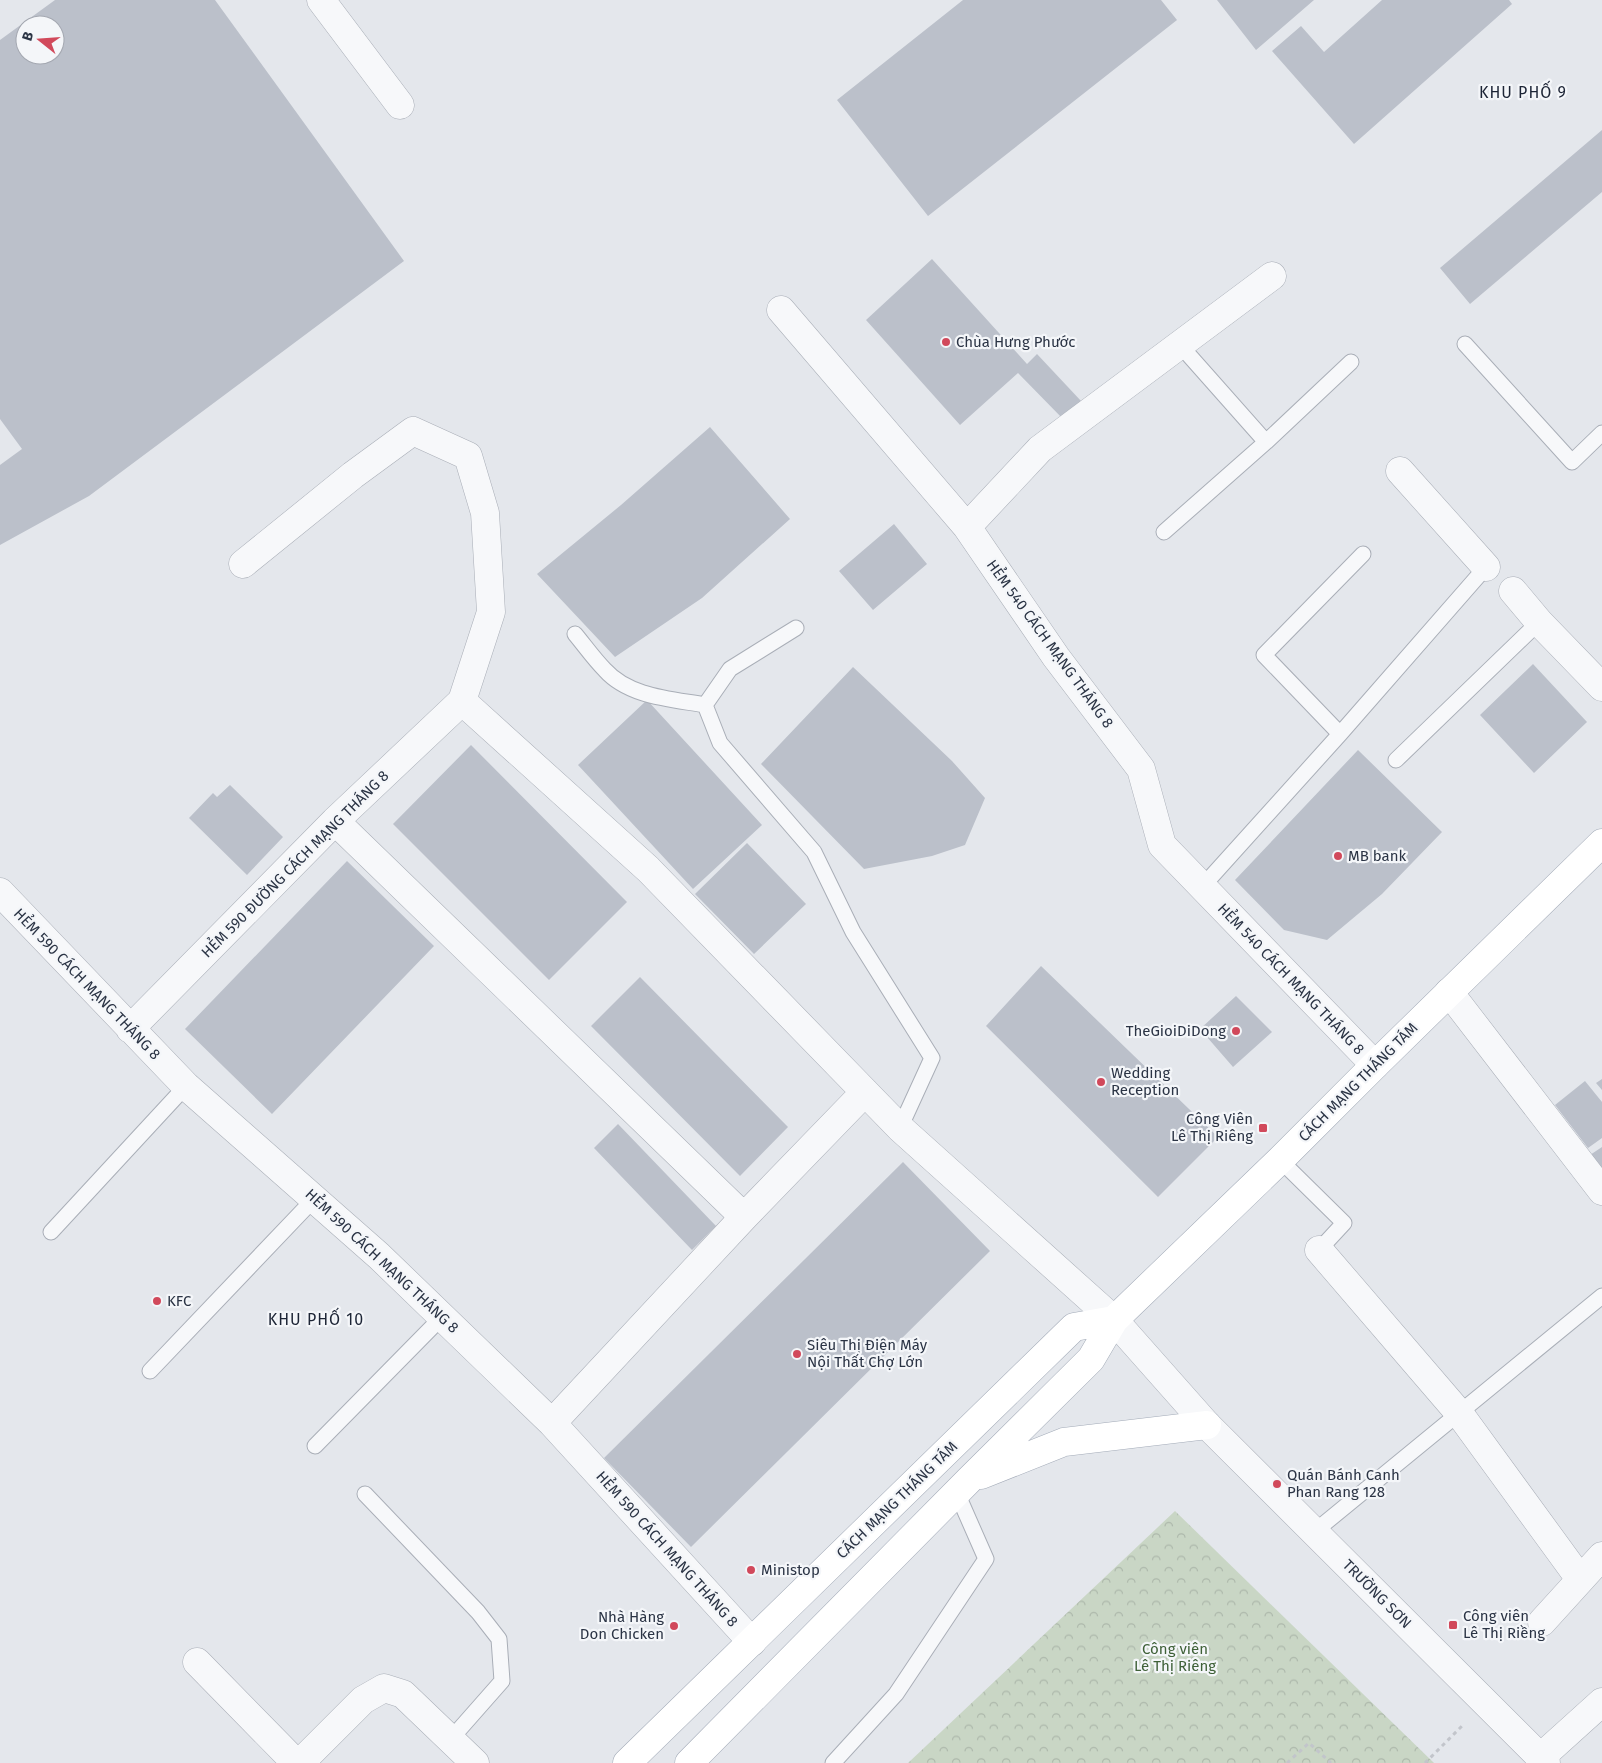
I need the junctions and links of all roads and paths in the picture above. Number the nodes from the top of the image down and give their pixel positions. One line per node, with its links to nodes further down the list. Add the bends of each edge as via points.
1 (321, 0): 2 (street)
2 (400, 105)
3 (1272, 276): 6 (street)
4 (781, 310): 11 (street, HẺM 540 CÁCH MẠNG THÁNG 8)
5 (1465, 344): 8 (lane, via 1572,462)
6 (1180, 345): 9 (lane); 11 (street, via 1040,449)
7 (1351, 362): 9 (lane)
8 (1602, 433)
9 (1266, 442): 12 (lane)
10 (1400, 471): 15 (street)
11 (966, 527): 27 (street, HẺM 540 CÁCH MẠNG THÁNG 8, via 1056,657 1141,769 1162,846)
12 (1164, 532)
13 (1363, 554): 23 (lane, via 1264,654)
14 (243, 564): 21 (street, via 413,431 468,456 485,513 491,612)
15 (1486, 567): 23 (lane)
16 (1513, 591): 17 (street)
17 (1539, 622): 20 (street); 24 (lane)
18 (796, 628): 22 (lane, via 730,669)
19 (576, 634): 22 (lane, via 605,671 622,684 652,695)
20 (1602, 687)
21 (462, 701): 25 (street, HẺM 590 ĐƯỜNG CÁCH MẠNG THÁNG 8); 33 (street, TRƯỜNG SƠN, via 648,869)
22 (705, 705): 34 (lane, via 720,743 814,852 853,932 932,1058)
23 (1340, 734): 27 (lane)
24 (1396, 760)
25 (335, 822): 30 (street, HẺM 590 ĐƯỜNG CÁCH MẠNG THÁNG 8); 38 (street)
26 (1602, 843): 29 (main road, CÁCH MẠNG THÁNG TÁM)
27 (1202, 887): 31 (street, HẺM 540 CÁCH MẠNG THÁNG 8)
28 (0, 892): 30 (street, HẺM 590 CÁCH MẠNG THÁNG 8)
29 (1449, 992): 31 (main road, CÁCH MẠNG THÁNG TÁM); 36 (street)
30 (130, 1029): 32 (street, HẺM 590 CÁCH MẠNG THÁNG 8)
31 (1375, 1065): 35 (main road, CÁCH MẠNG THÁNG TÁM)
32 (186, 1086): 37 (street, HẺM 590 CÁCH MẠNG THÁNG 8); 39 (lane)
33 (865, 1092): 34 (street, TRƯỜNG SƠN); 38 (street)
34 (900, 1128): 43 (street, TRƯỜNG SƠN)
35 (1280, 1160): 40 (lane, via 1344,1223); 43 (main road, CÁCH MẠNG THÁNG TÁM)
36 (1602, 1191)
37 (314, 1199): 42 (street, HẺM 590 CÁCH MẠNG THÁNG 8); 44 (lane)
38 (744, 1217): 46 (street)
39 (51, 1232)
40 (1319, 1250): 45 (street)
41 (1602, 1296): 45 (lane)
42 (442, 1316): 46 (street, HẺM 590 CÁCH MẠNG THÁNG 8); 48 (lane)
43 (1114, 1320): 47 (street, TRƯỜNG SƠN); 49 (main road, CÁCH MẠNG THÁNG TÁM, via 1091,1360); 55 (main road, CÁCH MẠNG THÁNG TÁM, via 1074,1327)
44 (150, 1371)
45 (1459, 1413): 51 (lane); 53 (street)
46 (552, 1424): 55 (street, HẺM 590 CÁCH MẠNG THÁNG 8)
47 (1207, 1425): 49 (main road, via 1064,1442); 51 (street, TRƯỜNG SƠN)
48 (315, 1446)
49 (964, 1486): 65 (main road, CÁCH MẠNG THÁNG TÁM); 66 (lane, via 986,1559 896,1694)
50 (365, 1494): 59 (lane, via 478,1612 499,1639 502,1681)
51 (1314, 1532): 57 (street, TRƯỜNG SƠN)
52 (1602, 1556): 53 (street)
53 (1580, 1578): 54 (street)
54 (1542, 1622)
55 (752, 1642): 64 (main road, CÁCH MẠNG THÁNG TÁM)
56 (197, 1662): 61 (street)
57 (1485, 1702): 60 (street, TRƯỜNG SƠN); 69 (path)
58 (1602, 1702): 60 (street)
59 (450, 1740): 62 (street, via 403,1694 384,1688 363,1700); 63 (street)
60 (1544, 1760)
61 (296, 1763)
62 (300, 1763)
63 (475, 1763)
64 (627, 1763)
65 (689, 1763)
66 (833, 1763)
67 (1287, 1763): 68 (path, via 1309,1743)
68 (1331, 1763)
69 (1425, 1763)

